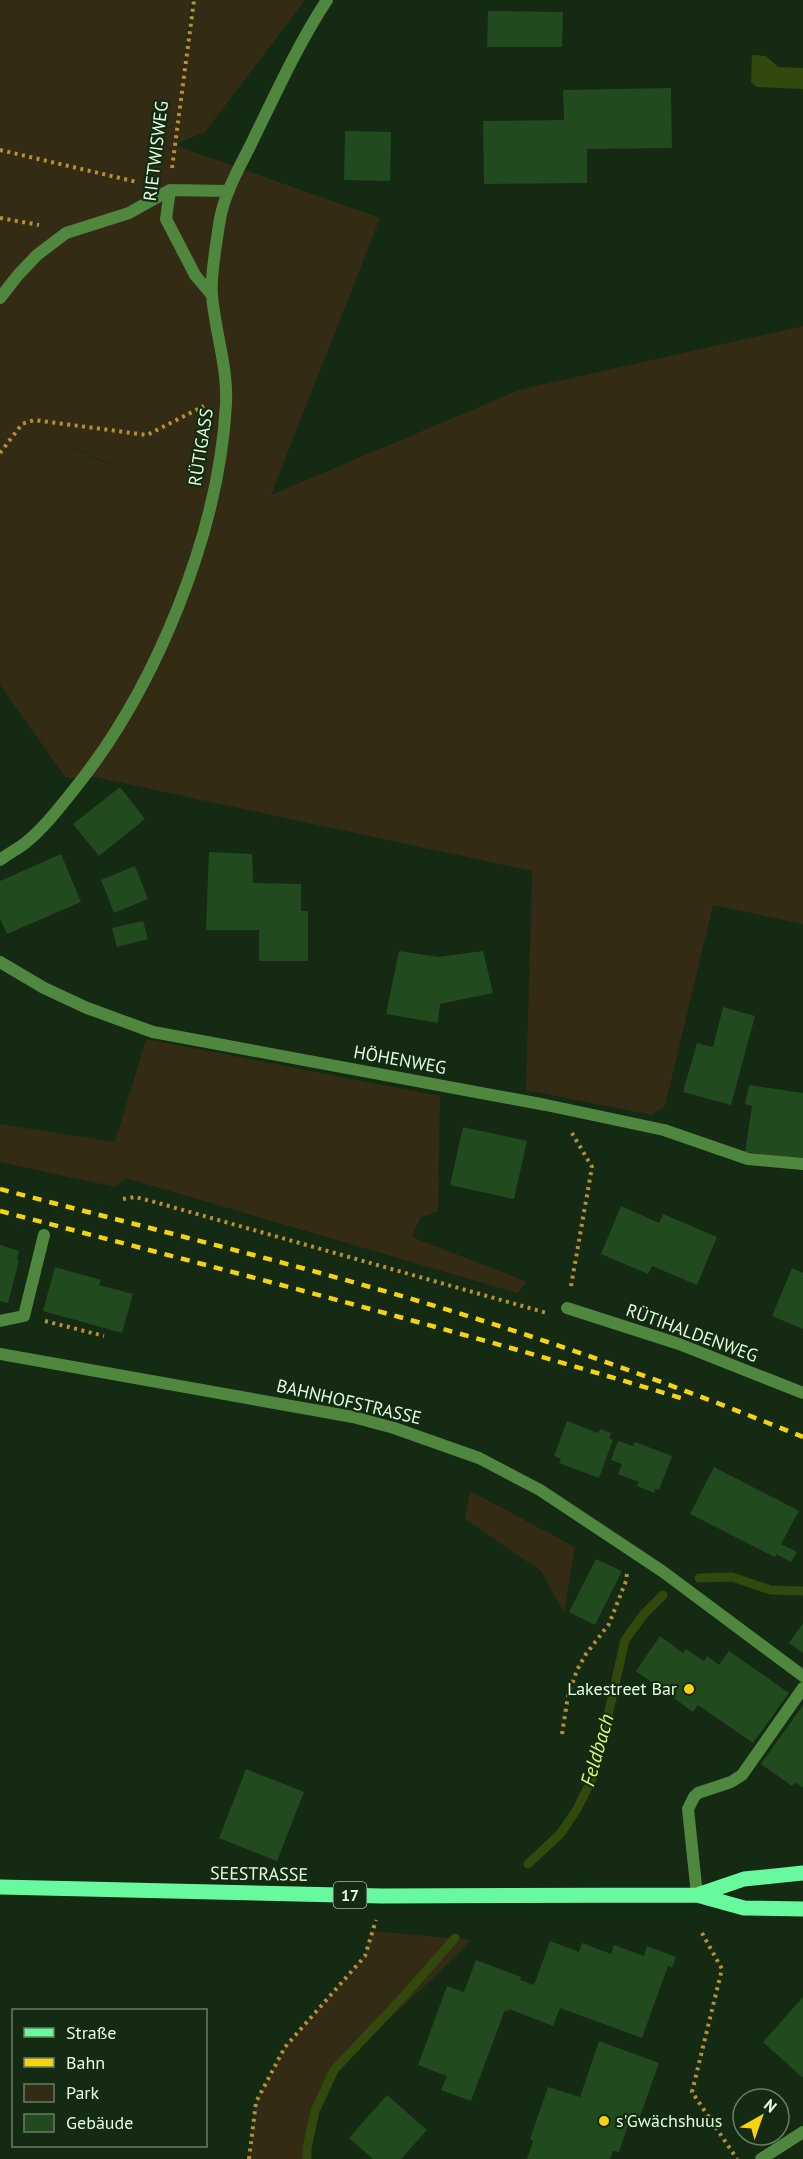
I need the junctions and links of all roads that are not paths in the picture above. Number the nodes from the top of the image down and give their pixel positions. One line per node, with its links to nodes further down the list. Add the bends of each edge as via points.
1 (327, 0): 3 (street, RÜTIGASS, via 289,66)
2 (170, 190): 3 (street); 4 (street, RIETWISWEG, via 166,219 195,275); 5 (street, via 129,213 66,233 37,255)
3 (228, 191): 4 (street, RÜTIGASS, via 220,217)
4 (211, 294): 6 (street, RÜTIGASS, via 225,371 226,404 222,446 203,537 162,645 113,736 58,810 25,843)
5 (0, 298)
6 (0, 860)
7 (0, 962): 8 (street, HÖHENWEG, via 76,1004 153,1032 546,1105 664,1130 748,1159)
8 (803, 1164)
9 (44, 1235): 11 (street, via 24,1316)
10 (567, 1308): 13 (street, RÜTIHALDENWEG, via 679,1344)
11 (0, 1321)
12 (0, 1354): 14 (street, BAHNHOFSTRASSE, via 310,1408 394,1428 479,1458 540,1490 662,1571)
13 (803, 1393)
14 (803, 1676)
15 (803, 1689): 18 (street, via 742,1775 704,1789 694,1797 688,1816)
16 (803, 1872): 18 (main road, SEESTRASSE / 17, via 744,1879)
17 (0, 1887): 18 (main road, SEESTRASSE / 17, via 382,1896)
18 (697, 1895): 19 (main road, SEESTRASSE / 17, via 744,1908)
19 (803, 1910)
20 (803, 2132): 21 (street)
21 (761, 2159)

